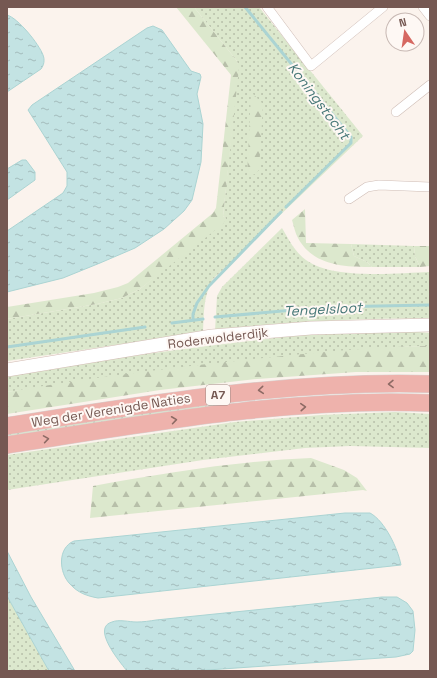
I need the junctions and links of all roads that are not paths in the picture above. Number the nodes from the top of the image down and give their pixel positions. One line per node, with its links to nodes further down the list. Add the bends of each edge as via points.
1 (267, 7): 2 (street, via 311,66)
2 (383, 7)
3 (423, 7): 4 (street)
4 (430, 16)
5 (430, 85): 6 (street)
6 (396, 112)
7 (430, 187): 8 (street, via 379,185 367,187)
8 (349, 199)
9 (430, 325): 10 (street, Roderwolderdijk, via 311,328 212,336)
10 (7, 370)
11 (430, 384): 13 (highway, Weg der Verenigde Naties / A7, one-way to 13, via 311,386 244,392)
12 (430, 403): 14 (highway, Weg der Verenigde Naties / A7, one-way to 12, via 235,412 338,404)
13 (7, 426)
14 (7, 445)

